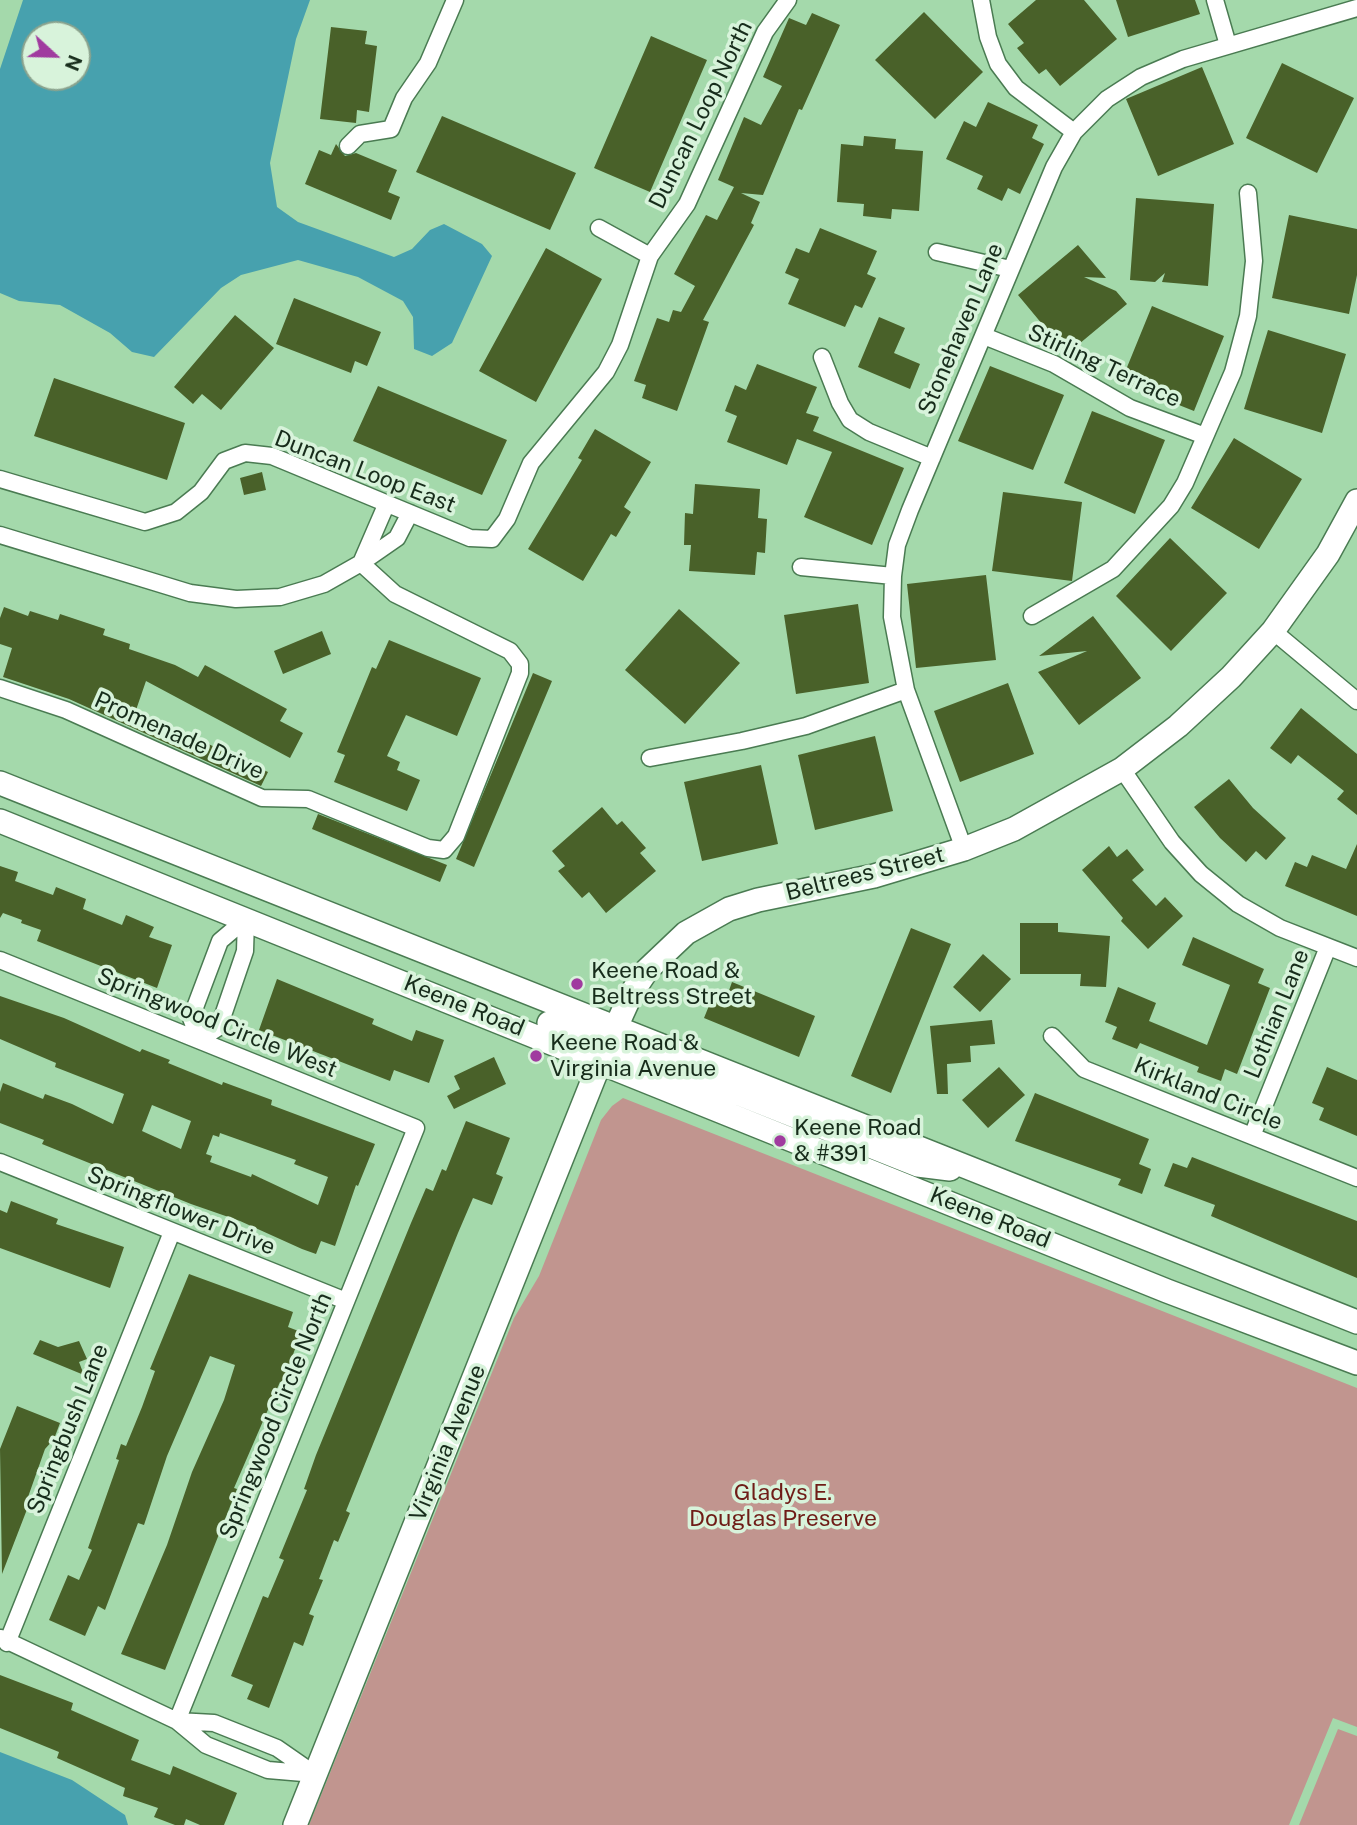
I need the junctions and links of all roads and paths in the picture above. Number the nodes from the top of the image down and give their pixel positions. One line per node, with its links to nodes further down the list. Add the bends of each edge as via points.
1 (455, 0): 8 (street, via 428,63 404,98 391,129 360,134)
2 (788, 0): 12 (street, Duncan Loop North, via 765,32 687,204)
3 (981, 0): 7 (street, via 998,64 1016,88)
4 (1215, 0): 6 (street)
5 (1357, 8): 6 (street, Stonehaven Lane)
6 (1228, 45): 7 (street, Stonehaven Lane, via 1141,77 1107,99)
7 (1074, 132): 13 (street, Stonehaven Lane)
8 (348, 146)
9 (1248, 193): 16 (street, via 1254,261 1248,316 1233,372)
10 (599, 228): 12 (street)
11 (937, 252): 13 (street)
12 (650, 256): 23 (street, Duncan Loop North, via 620,345 606,372 531,463 507,519)
13 (1010, 269): 14 (street, Stonehaven Lane)
14 (984, 335): 16 (street, Stirling Terrace, via 1054,364 1130,408); 17 (street, Stonehaven Lane)
15 (822, 357): 17 (street, via 850,420)
16 (1205, 436): 27 (street, via 1171,506 1113,569)
17 (932, 458): 26 (street, Stonehaven Lane, via 897,545)
18 (0, 479): 20 (street, Duncan Loop East, via 145,522 176,512 201,492 223,461 245,453 272,456)
19 (1357, 501): 28 (main road, Beltrees Street, via 1328,554)
20 (387, 503): 21 (street, Duncan Loop East); 24 (street)
21 (410, 513): 23 (street, Duncan Loop East, via 470,538); 24 (street, via 397,538)
22 (0, 534): 24 (street, via 190,593 236,599 280,597 324,584)
23 (492, 538)
24 (361, 563): 29 (street, Promenade Drive, via 395,594 510,651 520,664 519,681 461,823 444,850 428,848 307,799 262,798 66,710)
25 (801, 567): 26 (street)
26 (893, 576): 30 (street, Stonehaven Lane, via 892,617)
27 (1032, 616)
28 (1273, 631): 31 (street); 33 (main road, Beltrees Street, via 1178,726)
29 (0, 688)
30 (906, 690): 32 (street, via 806,726); 36 (street, Stonehaven Lane)
31 (1357, 701)
32 (650, 758)
33 (1122, 768): 36 (main road, Beltrees Street, via 1026,823); 38 (street, via 1172,842 1201,874 1238,904 1280,928)
34 (0, 783): 42 (main road, Keene Road)
35 (0, 821): 37 (main road, Keene Road)
36 (964, 849): 42 (main road, Beltrees Street, via 874,876 729,909 666,949 631,994)
37 (246, 919): 39 (main road, Keene Road); 44 (street, via 246,951 219,1027); 44 (street, via 220,941 191,1018)
38 (1328, 947): 40 (street); 47 (street, Lothian Lane)
39 (322, 949): 42 (main road, via 391,960 572,1032 600,1035); 45 (main road, Keene Road)
40 (1357, 958)
41 (0, 960): 44 (street, Springwood Circle West)
42 (615, 1028): 45 (main road, Beltrees Street); 49 (main road, Keene Road)
43 (1052, 1036): 47 (street, Kirkland Circle, via 1084,1069)
44 (199, 1040): 46 (street, Springwood Circle West)
45 (601, 1060): 49 (main road, via 617,1054 647,1057 918,1165); 54 (main road, Keene Road); 57 (main road, Virginia Avenue)
46 (416, 1128): 52 (street, Springwood Circle North)
47 (1252, 1136): 50 (street, Kirkland Circle)
48 (0, 1162): 51 (street, Springflower Drive)
49 (985, 1174): 53 (main road, Keene Road)
50 (1357, 1178)
51 (172, 1232): 52 (street, Springflower Drive); 55 (street, Springbush Lane)
52 (346, 1301): 56 (street, Springwood Circle North)
53 (1357, 1322)
54 (1357, 1363)
55 (4, 1640): 56 (street)
56 (177, 1721): 57 (street, via 215,1723 277,1748); 57 (street, via 206,1745 268,1770)
57 (315, 1774): 58 (main road, Virginia Avenue)
58 (295, 1825)

